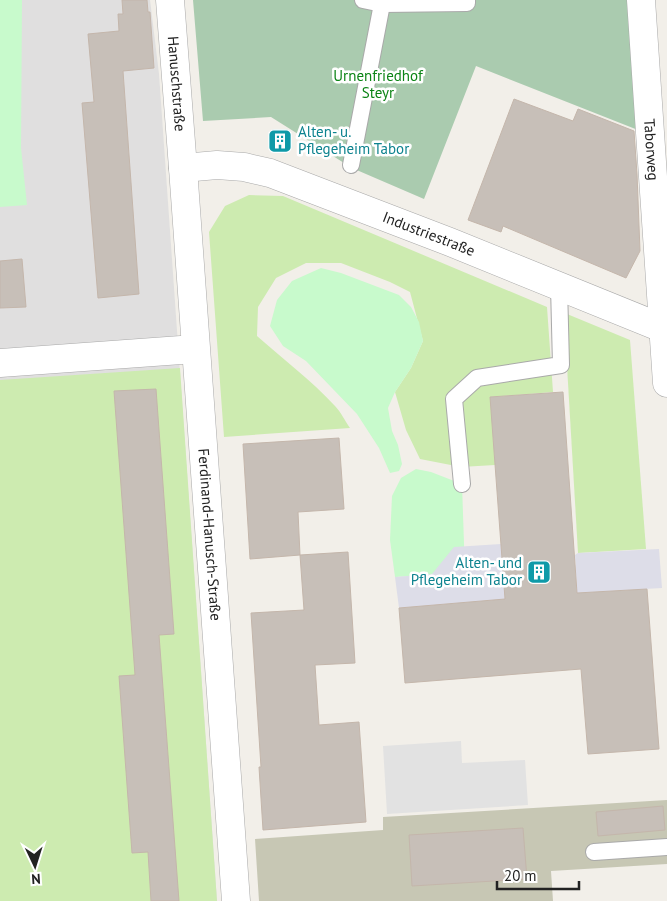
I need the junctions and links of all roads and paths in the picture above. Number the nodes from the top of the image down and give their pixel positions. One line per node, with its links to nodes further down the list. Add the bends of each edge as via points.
1 (170, 0): 7 (street, Hanuschstraße)
2 (363, 0): 5 (lane)
3 (467, 0): 5 (lane, via 467,3)
4 (641, 0): 8 (street, Taborweg)
5 (382, 2): 6 (lane)
6 (351, 165)
7 (183, 168): 10 (street, Industriestraße, via 217,165 270,173); 12 (street, Ferdinand-Hanusch-Straße)
8 (660, 172): 9 (street, Taborweg)
9 (664, 284): 11 (street, Taborweg)
10 (559, 286): 11 (street, Industriestraße); 15 (lane, via 561,365 477,378 454,399)
11 (666, 329): 14 (street, Taborweg)
12 (195, 349): 13 (street); 18 (street, Ferdinand-Hanusch-Straße)
13 (0, 363)
14 (667, 383)
15 (462, 484)
16 (667, 847): 17 (lane)
17 (594, 852)
18 (236, 901)

